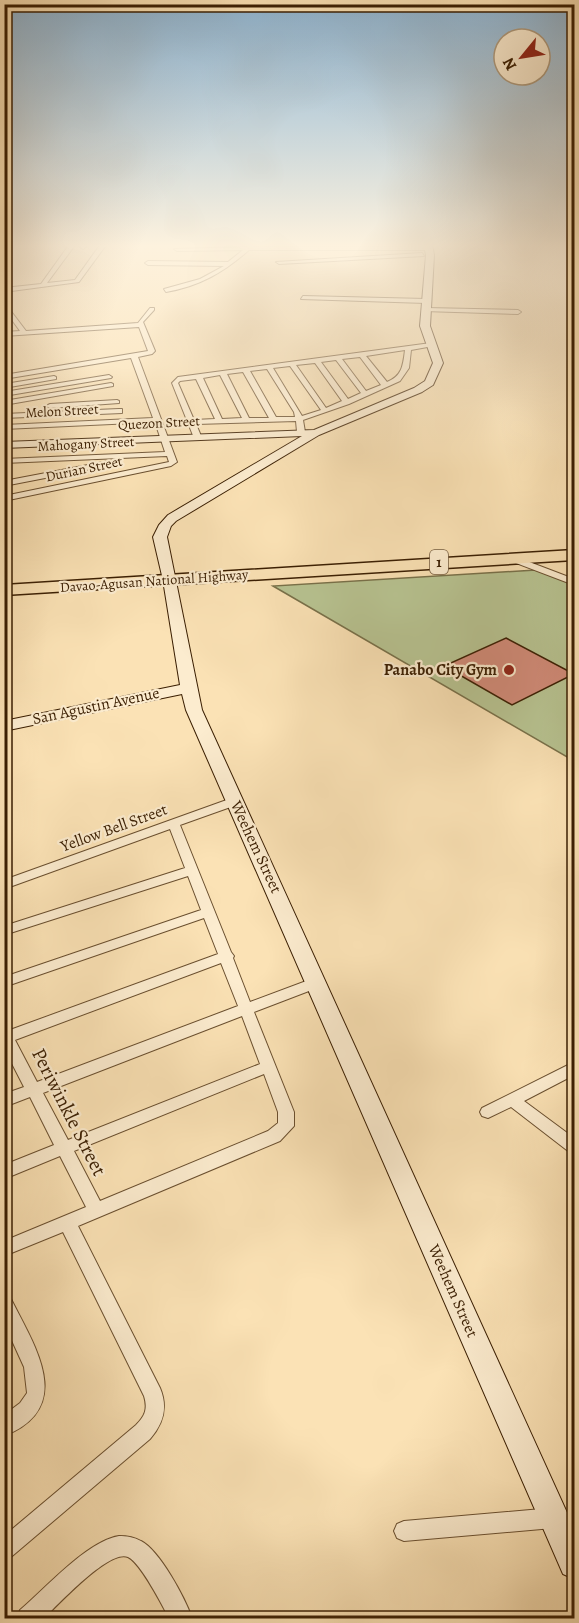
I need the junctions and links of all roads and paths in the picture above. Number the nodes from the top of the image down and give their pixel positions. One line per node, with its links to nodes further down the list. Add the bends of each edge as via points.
1 (16, 321): 5 (street)
2 (142, 321): 4 (street)
3 (425, 321): 7 (street, Weehem Street)
4 (141, 325): 5 (street); 10 (street, via 152,351)
5 (24, 333): 6 (street)
6 (4, 334)
7 (431, 345): 8 (street); 41 (street, Weehem Street, via 438,363 429,382)
8 (408, 348): 9 (street); 22 (street, via 402,376)
9 (362, 355): 11 (street); 22 (street)
10 (134, 356): 15 (street); 33 (street)
11 (338, 358): 12 (street); 24 (street)
12 (317, 361): 13 (street); 28 (street)
13 (292, 364): 14 (street); 30 (street)
14 (270, 368): 16 (street); 32 (street, via 298,412)
15 (107, 369): 19 (street); 20 (street); 21 (street); 23 (street)
16 (246, 371): 17 (street); 35 (street)
17 (223, 374): 18 (street); 34 (street)
18 (199, 377): 37 (street, via 175,381); 38 (street)
19 (4, 379): 21 (street)
20 (111, 385): 25 (street); 26 (street)
21 (5, 386): 23 (street)
22 (386, 386): 24 (street)
23 (4, 394)
24 (366, 395): 28 (street)
25 (17, 401): 26 (street, via 37,406); 27 (street)
26 (117, 402): 29 (street)
27 (4, 403)
28 (347, 403): 30 (street)
29 (119, 411): 31 (street); 36 (street)
30 (326, 411): 32 (street)
31 (4, 416)
32 (298, 419): 35 (street); 40 (street)
33 (158, 420): 36 (street, Melon Street); 43 (street)
34 (246, 420): 35 (street); 38 (street)
35 (273, 420)
36 (121, 422): 39 (street, Melon Street)
37 (192, 422): 38 (street); 42 (street)
38 (220, 422)
39 (4, 427)
40 (301, 432): 41 (street, Quezon Street); 42 (street, Quezon Street)
41 (315, 434): 52 (street, Weehem Street, via 172,518 160,537)
42 (197, 436): 43 (street, Quezon Street)
43 (164, 438): 44 (street, Quezon Street); 45 (street)
44 (4, 445)
45 (170, 454): 46 (street, Mahogany Street); 49 (street, Durian Street, via 173,462 168,465)
46 (123, 456): 47 (street, Mahogany Street); 48 (street, via 116,462)
47 (4, 462)
48 (4, 484)
49 (4, 499)
50 (574, 555): 51 (highway, Davao-Agusan National Highway / 1)
51 (511, 558): 52 (highway, Davao-Agusan National Highway / 1); 53 (street)
52 (170, 577): 54 (highway, Davao-Agusan National Highway / 1); 55 (highway, Davao-Agusan National Highway / 1); 56 (street, Weehem Street)
53 (574, 582)
54 (4, 583)
55 (4, 590)
56 (188, 688): 57 (street, San Agustin Avenue); 58 (street, Weehem Street)
57 (4, 726)
58 (235, 801): 59 (street, Yellow Bell Street); 66 (street, Weehem Street)
59 (174, 824): 60 (street); 61 (street, Yellow Bell Street)
60 (193, 870): 62 (street); 63 (street)
61 (4, 885)
62 (209, 912): 64 (street); 65 (street)
63 (4, 931)
64 (227, 956): 67 (street); 68 (street)
65 (4, 982)
66 (317, 982): 67 (street); 83 (street, Weehem Street)
67 (247, 1008): 69 (street); 71 (street)
68 (5, 1036): 71 (street, Periwinkle Street)
69 (268, 1066): 76 (street); 78 (street, via 286,1112 286,1126 281,1132)
70 (574, 1068): 72 (street)
71 (34, 1090): 73 (street); 76 (street, Periwinkle Street)
72 (512, 1100): 74 (street); 75 (street)
73 (4, 1101)
74 (489, 1112)
75 (574, 1146)
76 (64, 1149): 77 (street); 78 (street, Periwinkle Street)
77 (4, 1172)
78 (96, 1210): 79 (street)
79 (68, 1222): 80 (street); 85 (street, via 153,1394 156,1414 143,1432)
80 (4, 1249)
81 (6, 1313): 82 (street, via 36,1374 37,1389 34,1401)
82 (4, 1427)
83 (555, 1518): 84 (street); 86 (street, Weehem Street)
84 (404, 1531)
85 (4, 1550)
86 (574, 1563)
87 (28, 1618): 88 (street, via 99,1556 124,1545 145,1559)
88 (181, 1618)

